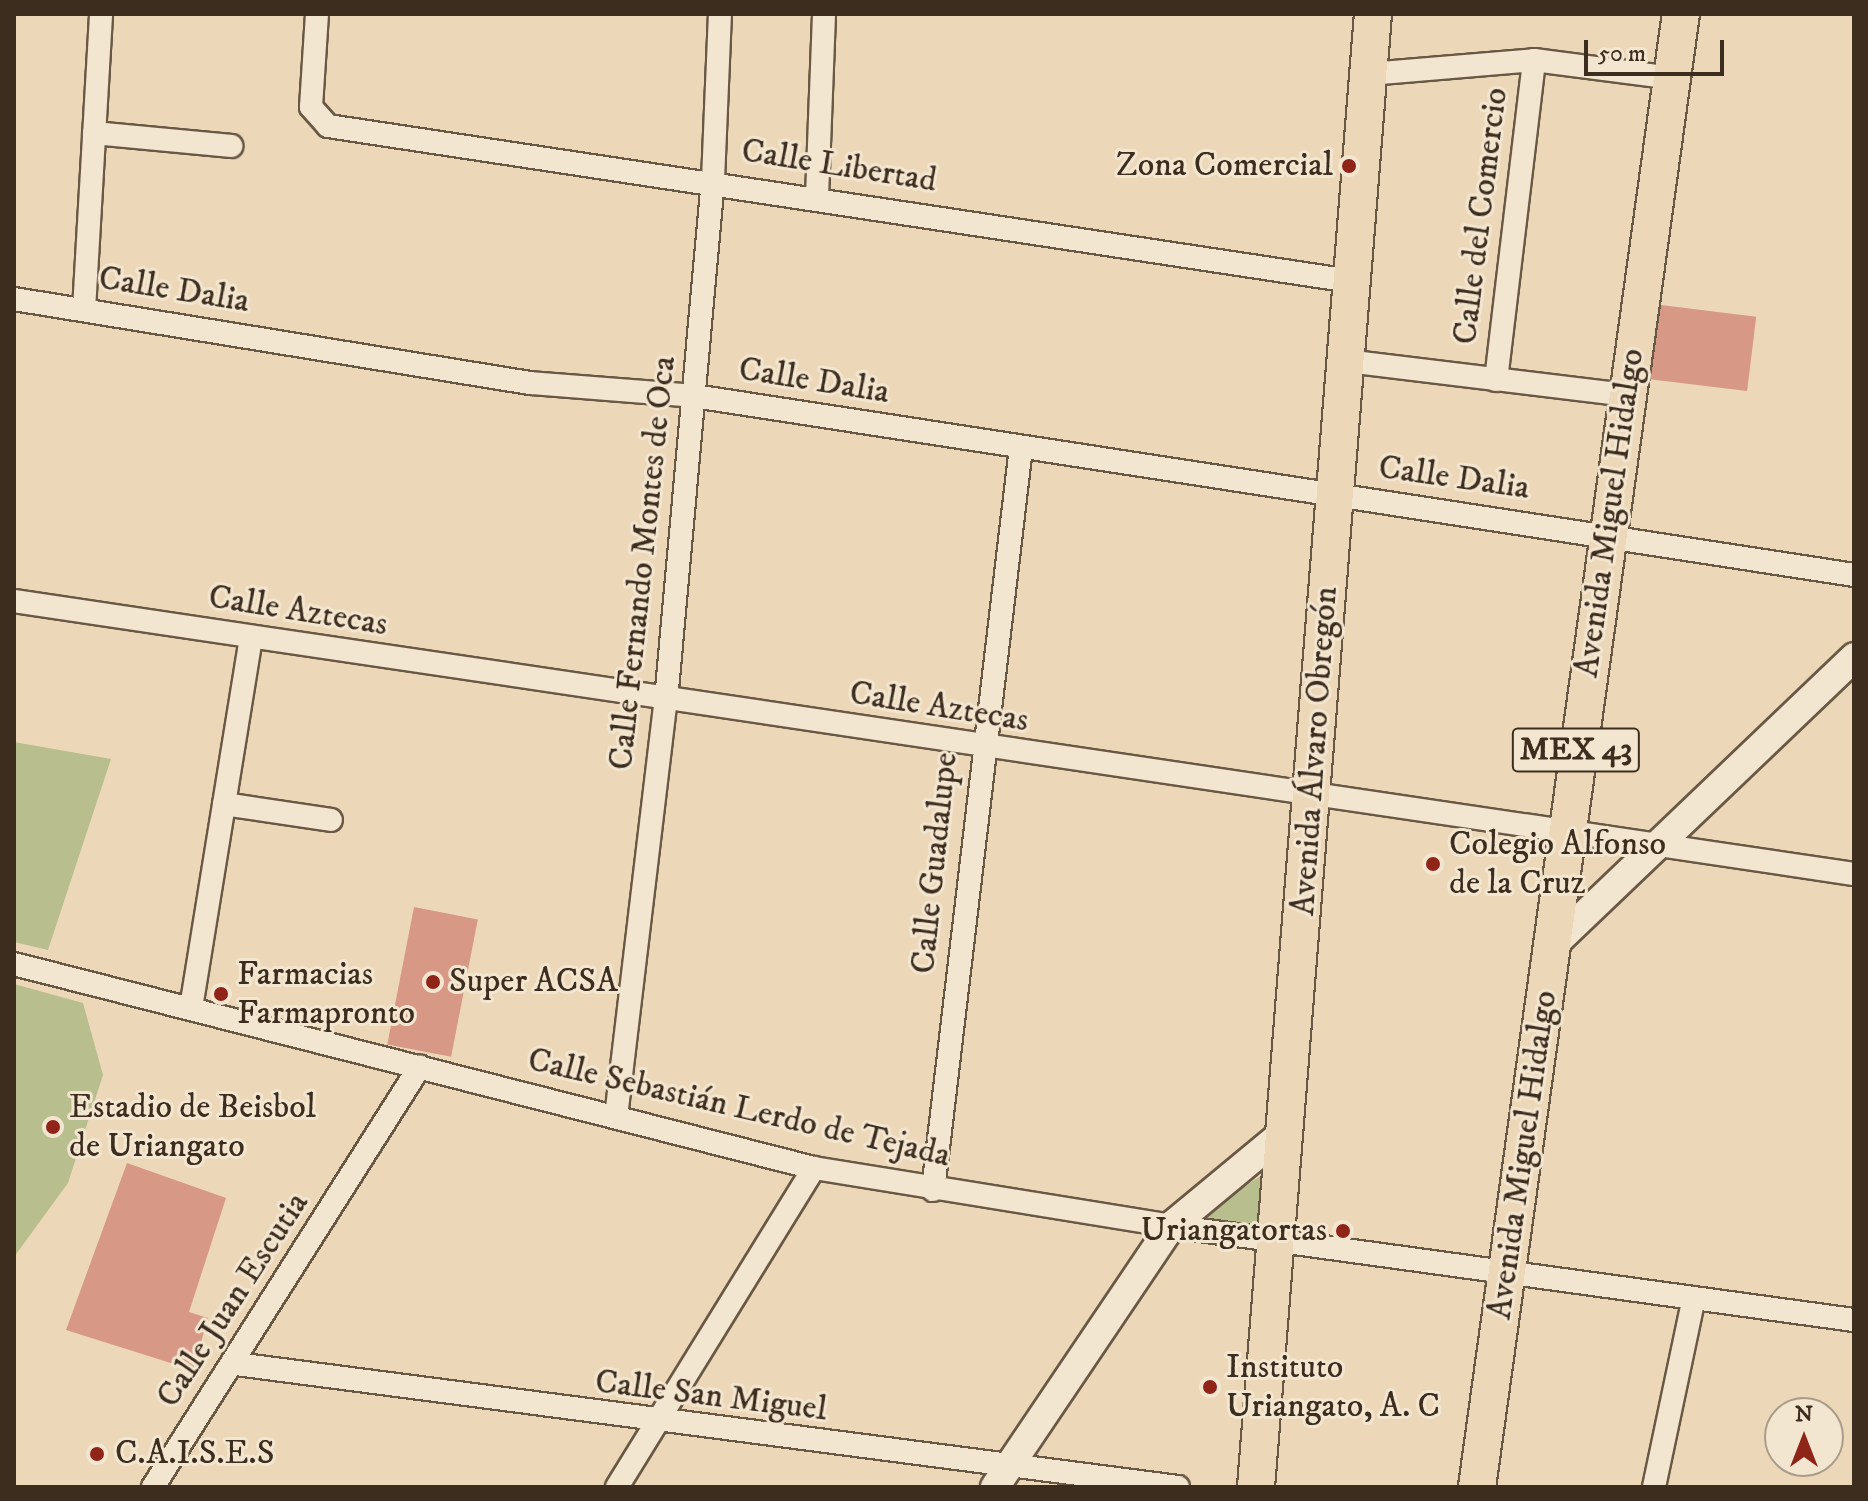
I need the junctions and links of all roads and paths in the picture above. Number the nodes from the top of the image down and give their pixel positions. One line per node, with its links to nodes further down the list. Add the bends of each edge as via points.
1 (101, 14): 10 (street)
2 (317, 14): 12 (street, Calle Libertad, via 311,107 317,119)
3 (720, 14): 12 (street, Calle Fernando Montes de Oca)
4 (824, 14): 13 (street)
5 (1373, 14): 8 (main road, Avenida Álvaro Obregón)
6 (1681, 14): 9 (main road, Avenida Miguel Hidalgo / MEX 43)
7 (1534, 60): 8 (street); 9 (street); 18 (street, Calle del Comercio)
8 (1369, 74): 14 (main road, Avenida Álvaro Obregón)
9 (1672, 78): 19 (main road, Avenida Miguel Hidalgo / MEX 43)
10 (94, 133): 11 (street); 16 (street)
11 (231, 146)
12 (713, 180): 13 (street, Calle Libertad); 20 (street, Calle Fernando Montes de Oca)
13 (817, 197): 14 (street, Calle Libertad)
14 (1351, 281): 17 (main road, Avenida Álvaro Obregón)
15 (14, 299): 16 (street, Calle Dalia)
16 (84, 310): 20 (street, Calle Dalia, via 530,383)
17 (1346, 361): 18 (street); 22 (main road, Avenida Álvaro Obregón)
18 (1496, 380): 19 (street)
19 (1627, 395): 23 (main road, Avenida Miguel Hidalgo / MEX 43)
20 (694, 396): 21 (street, Calle Dalia); 28 (street, Calle Fernando Montes de Oca)
21 (1021, 448): 22 (street, Calle Dalia); 29 (street, Calle Guadalupe)
22 (1335, 496): 23 (street, Calle Dalia); 30 (main road, Avenida Álvaro Obregón)
23 (1604, 534): 24 (street, Calle Dalia); 33 (main road, Avenida Miguel Hidalgo / MEX 43)
24 (1854, 575)
25 (14, 601): 26 (street, Calle Aztecas)
26 (251, 639): 28 (street, Calle Aztecas); 31 (street)
27 (1854, 657): 34 (street)
28 (666, 700): 29 (street, Calle Aztecas); 40 (street, Calle Fernando Montes de Oca)
29 (982, 748): 30 (street, Calle Aztecas); 43 (street, Calle Guadalupe)
30 (1311, 797): 33 (street, Calle Aztecas); 41 (main road, Avenida Álvaro Obregón)
31 (224, 804): 32 (street); 38 (street)
32 (331, 820)
33 (1566, 831): 34 (street, Calle Aztecas); 36 (main road, Avenida Miguel Hidalgo / MEX 43)
34 (1665, 845): 35 (street, Calle Aztecas); 36 (street)
35 (1854, 874)
36 (1552, 946): 46 (main road, Avenida Miguel Hidalgo / MEX 43)
37 (14, 964): 38 (street, Calle Sebastián Lerdo de Tejada)
38 (191, 1008): 39 (street, Calle Sebastián Lerdo de Tejada)
39 (420, 1067): 40 (street, Calle Sebastián Lerdo de Tejada); 49 (street, Calle Juan Escutia)
40 (616, 1117): 42 (street, Calle Sebastián Lerdo de Tejada)
41 (1287, 1130): 44 (street); 45 (main road, Avenida Álvaro Obregón)
42 (814, 1168): 43 (street, Calle Sebastián Lerdo de Tejada); 50 (street)
43 (933, 1190): 44 (street, Calle Sebastián Lerdo de Tejada)
44 (1171, 1226): 45 (street, Calle Sebastián Lerdo de Tejada); 51 (street)
45 (1276, 1241): 46 (street, Calle Sebastián Lerdo de Tejada); 55 (main road, Avenida Álvaro Obregón)
46 (1507, 1272): 47 (street, Calle Sebastián Lerdo de Tejada); 56 (main road, Avenida Miguel Hidalgo / MEX 43)
47 (1694, 1298): 48 (street, Calle Sebastián Lerdo de Tejada); 57 (street)
48 (1854, 1320)
49 (236, 1364): 50 (street, Calle San Miguel); 52 (street, Calle Juan Escutia)
50 (657, 1424): 51 (street, Calle San Miguel); 53 (street)
51 (1001, 1477): 54 (street, Calle San Miguel)
52 (153, 1487)
53 (617, 1487)
54 (1178, 1487)
55 (1256, 1487)
56 (1477, 1487)
57 (1654, 1487)

